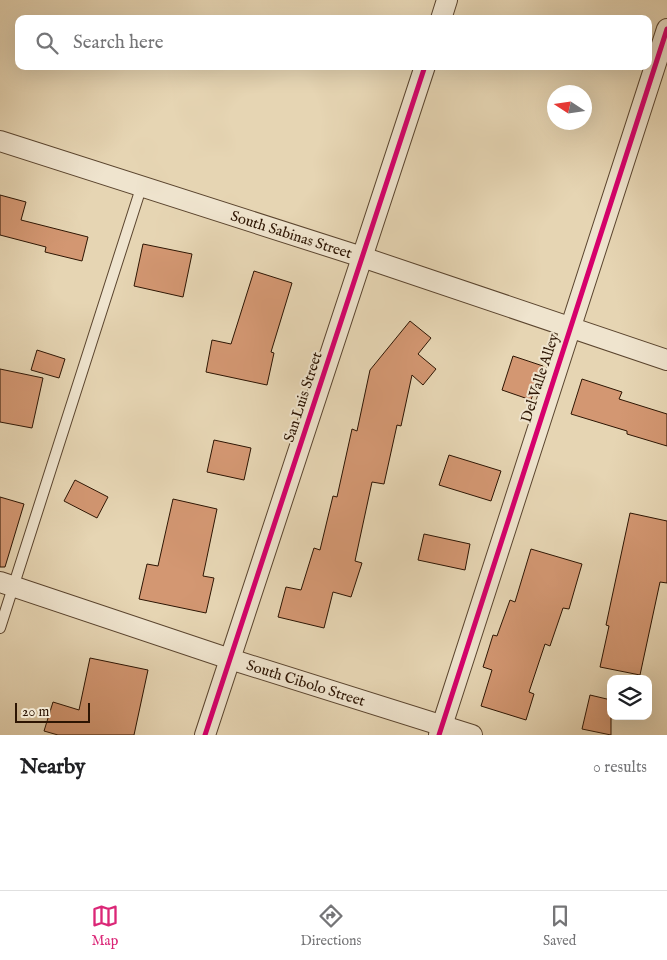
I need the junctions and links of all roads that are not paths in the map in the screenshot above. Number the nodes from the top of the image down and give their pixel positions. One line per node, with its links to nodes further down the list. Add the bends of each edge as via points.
1 (447, 0): 2 (street)
2 (442, 15)
3 (667, 29): 8 (street, Del Valle Alley)
4 (424, 70): 7 (street, San Luis Street)
5 (0, 141): 6 (street, South Sabinas Street)
6 (141, 188): 7 (street, South Sabinas Street); 10 (lane)
7 (362, 257): 8 (street, South Sabinas Street); 12 (street, San Luis Street)
8 (570, 328): 9 (street, South Sabinas Street); 13 (street, Del Valle Alley)
9 (667, 360)
10 (7, 584): 11 (lane); 12 (street, South Cibolo Street)
11 (0, 628)
12 (230, 659): 13 (street, South Cibolo Street); 14 (street, San Luis Street)
13 (441, 730): 15 (street, South Cibolo Street)
14 (205, 735)
15 (472, 735)

